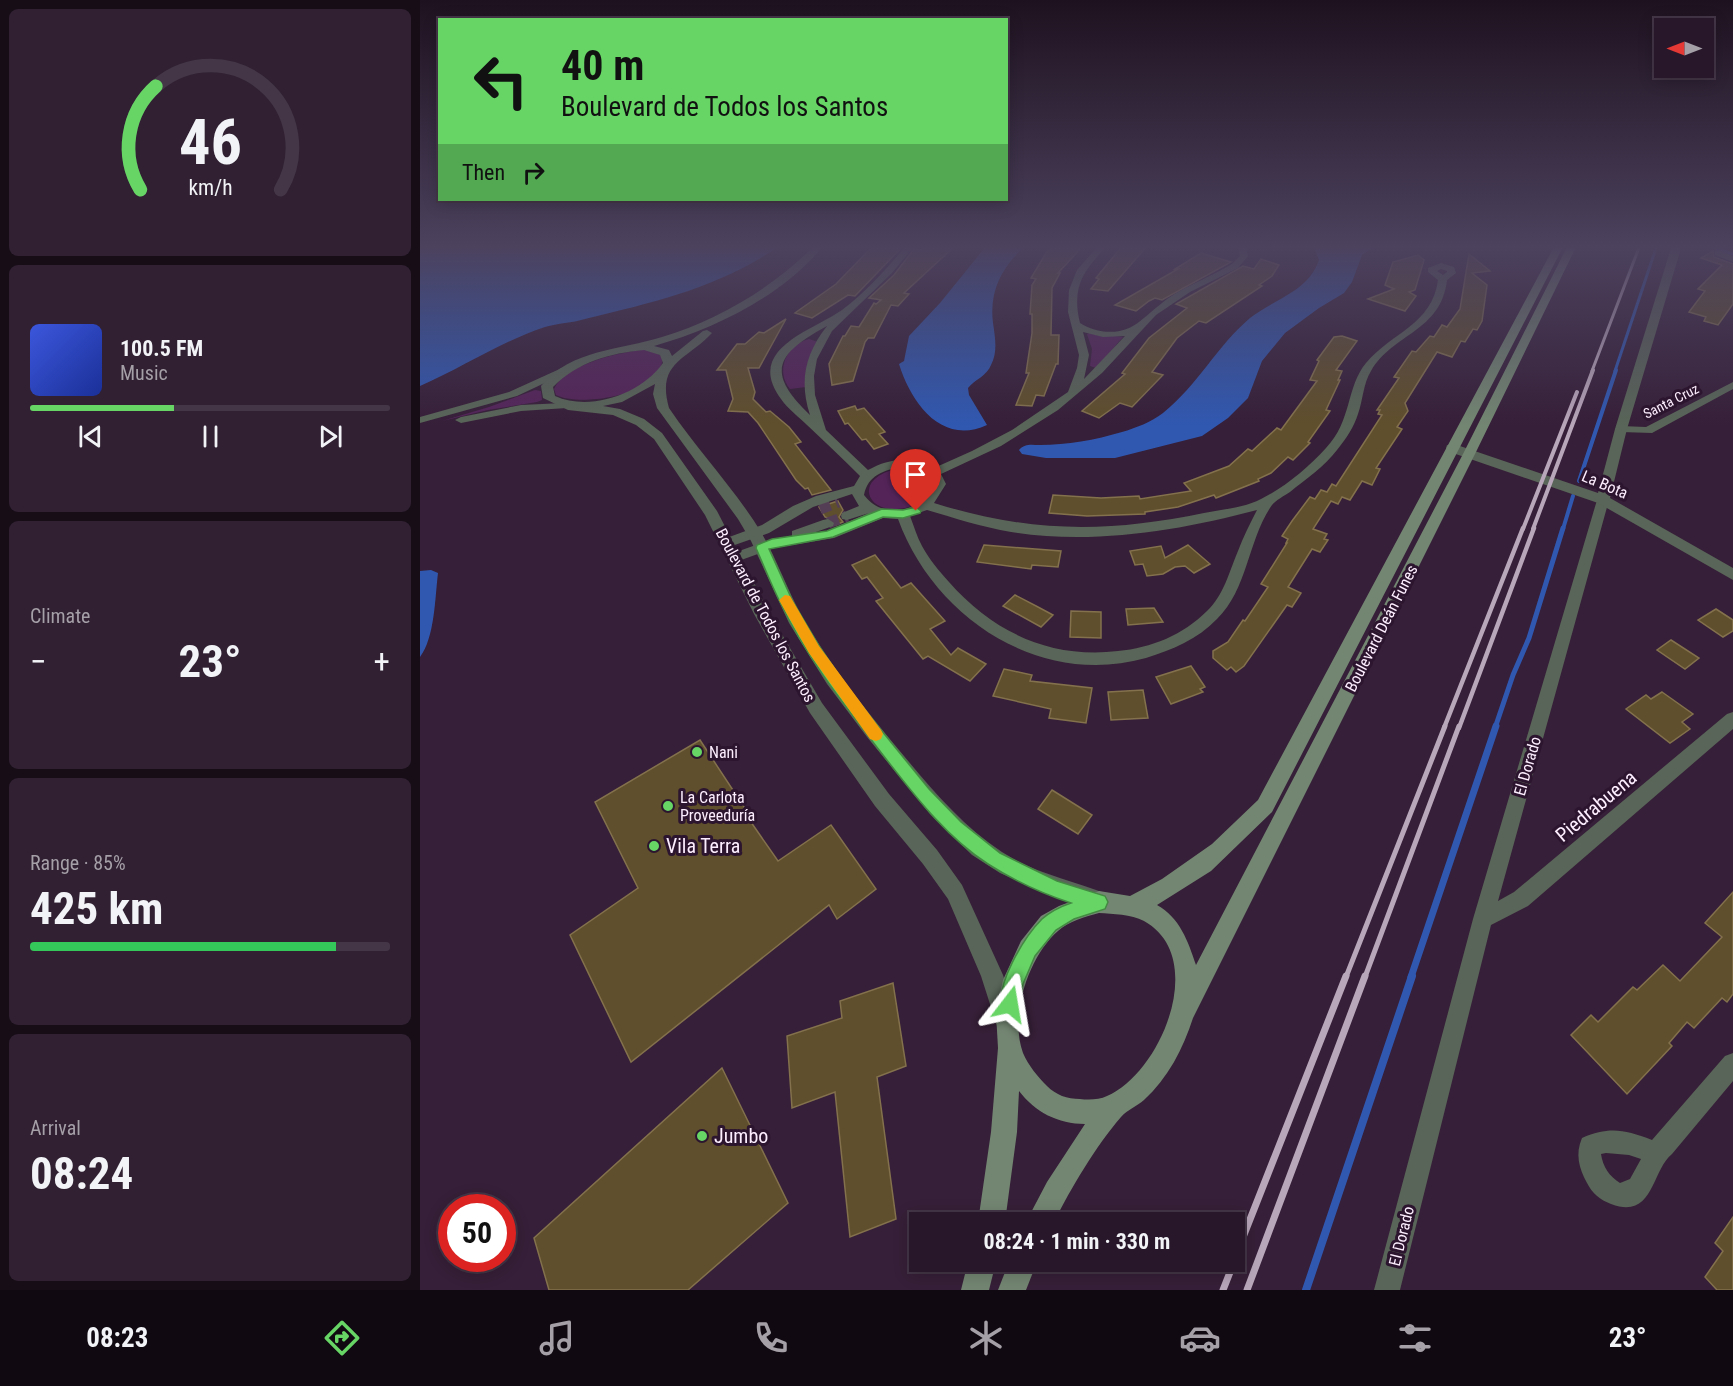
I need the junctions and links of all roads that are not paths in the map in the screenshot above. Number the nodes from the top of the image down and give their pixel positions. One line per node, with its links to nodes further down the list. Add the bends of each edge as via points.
1 (739, 305): 15 (street, via 683,334)
2 (756, 305): 17 (street, via 701,337)
3 (851, 305): 10 (street)
4 (1072, 305): 11 (street)
5 (1166, 305): 12 (street)
6 (1437, 305): 32 (street, via 1429,316 1379,353 1367,369 1352,415 1329,452)
7 (1531, 305): 26 (main road, Boulevard Deán Funes)
8 (1540, 305): 26 (main road, Boulevard Deán Funes)
9 (1659, 305): 24 (street, El Dorado)
10 (841, 314): 13 (street); 14 (street)
11 (1075, 324): 12 (street, via 1097,334 1116,335); 20 (street, via 1084,359)
12 (1134, 330): 20 (street)
13 (803, 337): 14 (street); 21 (street, via 782,353 776,364 776,385)
14 (821, 339): 19 (street, via 812,360)
15 (631, 348): 16 (street, via 598,355); 17 (street, via 660,350 669,357)
16 (564, 370): 22 (street, via 547,386 547,393 553,402); 23 (street, via 513,394)
17 (666, 370): 22 (street, via 640,391 624,398); 42 (street, Boulevard de Todos los Santos, via 659,394 663,408)
18 (1733, 385): 24 (street, Santa Cruz, via 1648,431)
19 (810, 394): 21 (street); 25 (street)
20 (1072, 394): 27 (street, via 1010,438)
21 (786, 398): 25 (street)
22 (570, 406): 23 (street, via 505,410); 43 (street, Boulevard de Todos los Santos, via 630,417 658,436 712,514)
23 (424, 424)
24 (1621, 429): 30 (street, El Dorado)
25 (821, 430): 28 (street)
26 (1461, 451): 30 (street, La Bota); 47 (main road, Boulevard Deán Funes, via 1265,806 1222,850 1188,877); 49 (main road, Boulevard Deán Funes)
27 (934, 472): 28 (street, via 914,463 902,463 876,469); 33 (street, via 939,478 939,492)
28 (867, 476): 29 (street)
29 (859, 492): 31 (street); 34 (street); 42 (street, via 829,495 801,506)
30 (1603, 500): 44 (street, La Bota); 48 (street, El Dorado)
31 (838, 502)
32 (1267, 502): 33 (street, via 1169,525 1100,532 1002,525); 37 (street, via 1229,593 1212,616 1185,637 1146,653 1108,659 1065,657 1027,647 990,628 929,566)
33 (926, 505): 37 (street)
34 (867, 508): 36 (street); 39 (street)
35 (820, 509): 38 (street)
36 (882, 513): 37 (street); 42 (street, via 829,535)
37 (903, 514)
38 (801, 516): 41 (street); 42 (street)
39 (847, 516)
40 (828, 522): 41 (street)
41 (809, 530): 42 (street)
42 (763, 538): 43 (street); 46 (street, Boulevard de Todos los Santos, via 786,603 814,649 846,697 923,794 964,835 994,858 1054,889)
43 (729, 551): 50 (street, Boulevard de Todos los Santos, via 816,708 955,892 992,975)
44 (1733, 575)
45 (1733, 719): 48 (street, Piedrabuena, via 1521,899)
46 (1099, 902): 47 (main road); 50 (main road, via 1050,924 1028,950 1014,984)
47 (1131, 906): 49 (main road, via 1150,913 1173,935 1187,972)
48 (1483, 919): 60 (street, El Dorado)
49 (1185, 1009): 52 (main road, via 1154,1072 1140,1088)
50 (1008, 1036): 52 (main road, via 1024,1077 1041,1098 1061,1109 1085,1113); 54 (main road, via 1004,1132)
51 (1733, 1064): 53 (street, via 1665,1146)
52 (1114, 1106): 55 (main road, via 1054,1191)
53 (1654, 1153)
54 (992, 1212)
55 (1045, 1212)
56 (980, 1272): 58 (main road)
57 (1019, 1272): 59 (main road)
58 (975, 1290)
59 (1012, 1290)
60 (1388, 1290)

